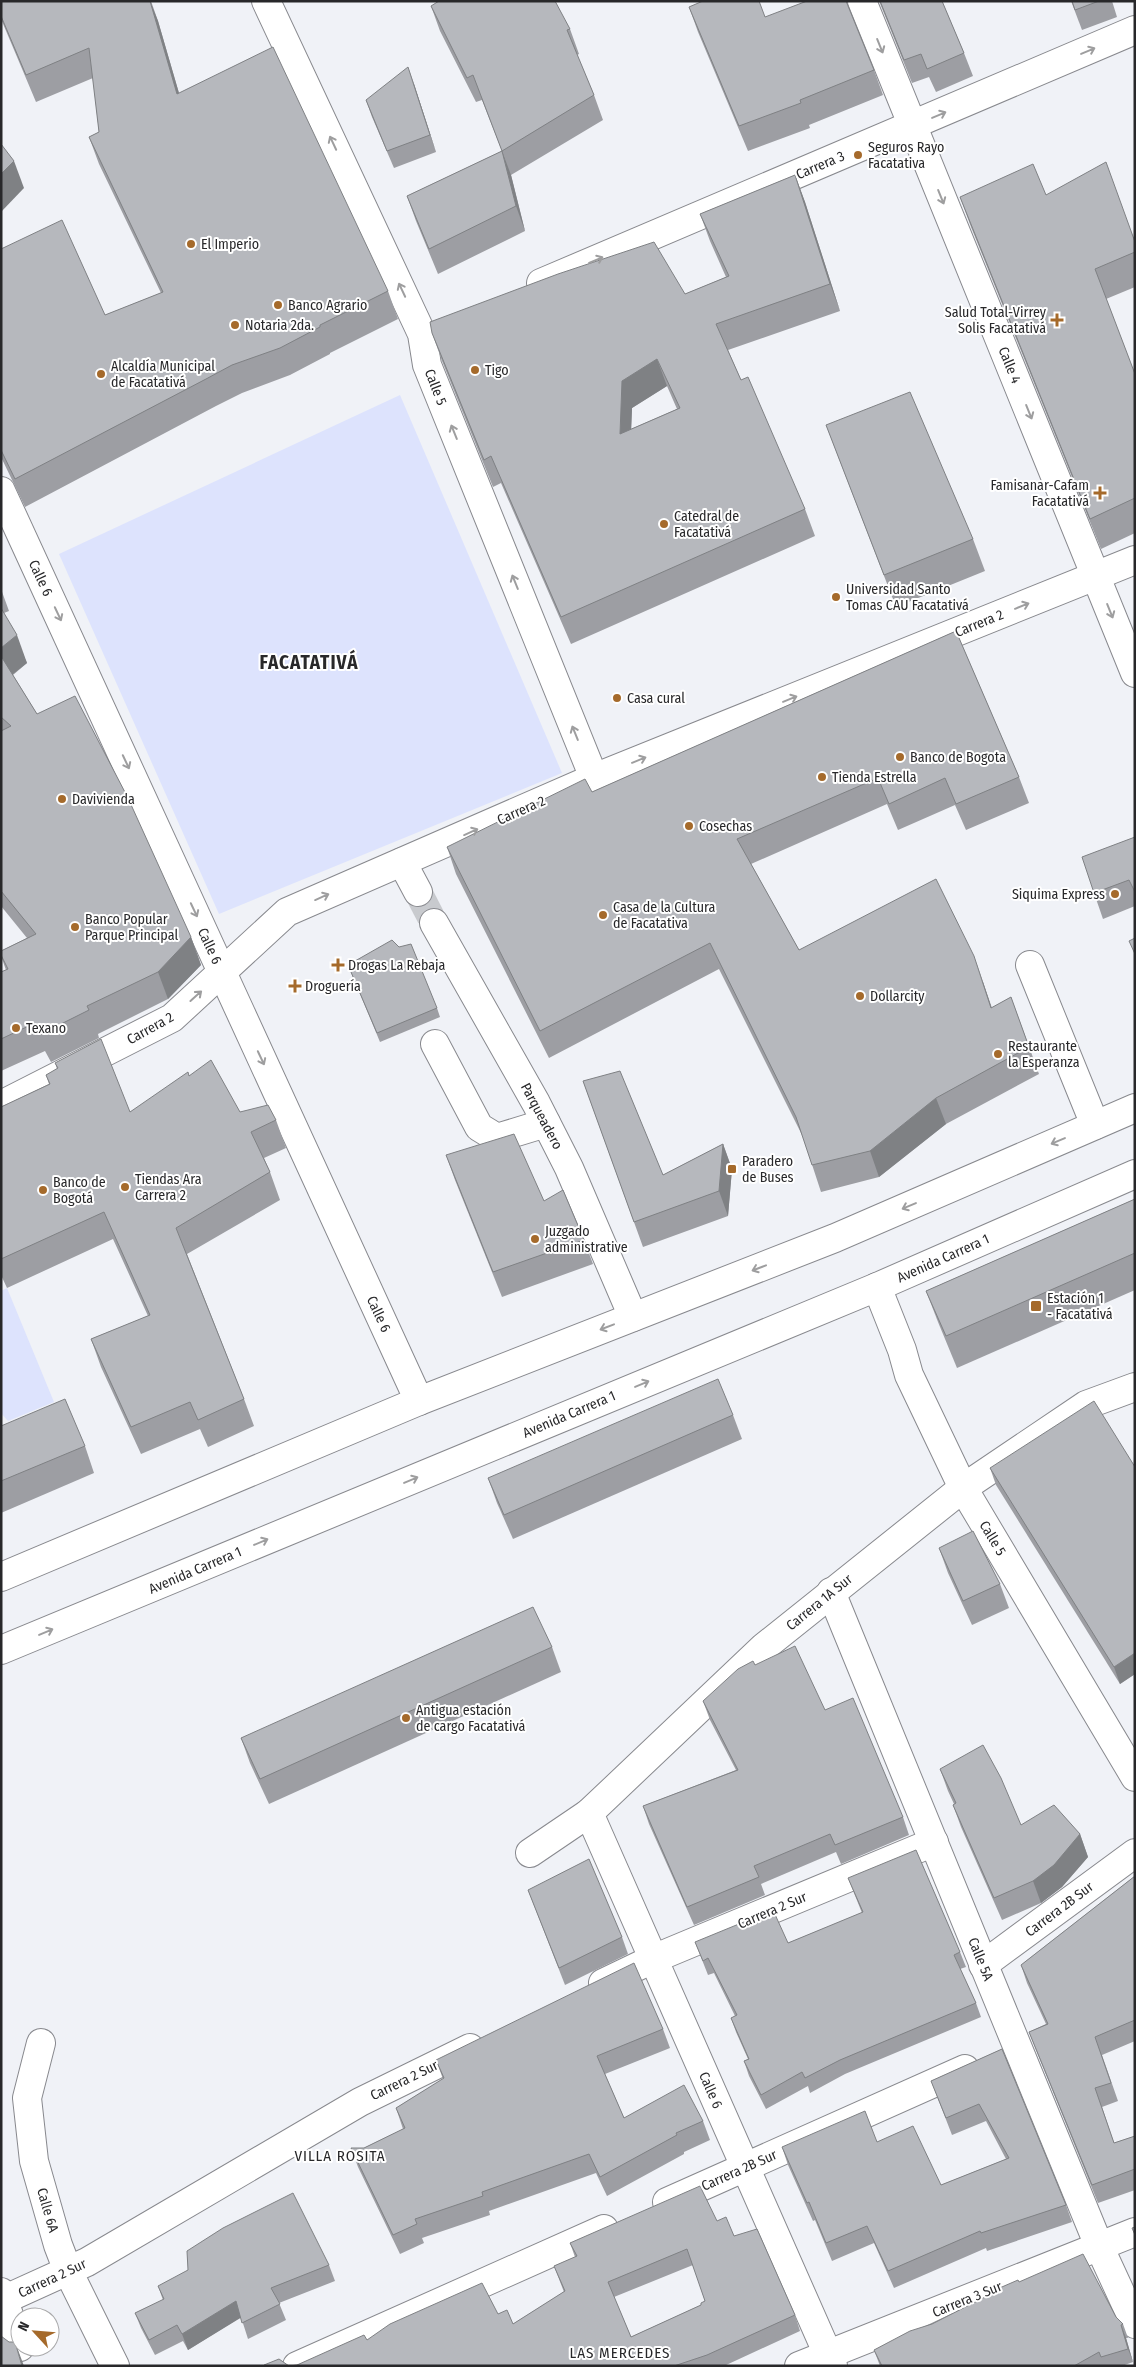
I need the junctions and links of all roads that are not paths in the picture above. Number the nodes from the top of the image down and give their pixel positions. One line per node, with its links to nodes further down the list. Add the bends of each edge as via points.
1 (266, 1): 7 (street, Calle 5, one-way to 1)
2 (862, 1): 4 (street, Calle 4, one-way to 4)
3 (1135, 30): 4 (street, Carrera 3, one-way to 3)
4 (913, 126): 5 (street, Carrera 3, one-way to 4); 11 (street, Calle 4, one-way to 11)
5 (521, 291)
6 (448, 322): 7 (street)
7 (422, 334): 13 (street, Calle 5, one-way to 7, via 427,365)
8 (1, 491): 9 (street, Calle 6)
9 (9, 528): 18 (street, Calle 6, one-way to 18)
10 (1135, 560): 11 (street, Carrera 2)
11 (1096, 577): 12 (street, Calle 4, one-way to 12); 13 (street, Carrera 2, one-way to 11)
12 (1135, 672)
13 (594, 778): 14 (street, Carrera 2, one-way to 13)
14 (402, 862): 15 (street); 18 (street, Carrera 2, one-way to 14, via 287,912)
15 (418, 892)
16 (434, 923): 22 (street, Parqueadero)
17 (1030, 966): 23 (street)
18 (222, 973): 20 (street, Carrera 2, one-way to 18, via 172,1018); 28 (street, Calle 6, one-way to 28)
19 (435, 1044): 22 (street, via 479,1127 497,1138)
20 (1, 1105)
21 (1135, 1108): 23 (street)
22 (546, 1123): 26 (street, Parqueadero, via 569,1168)
23 (1095, 1125): 26 (street, one-way to 26, via 835,1238)
24 (1135, 1174): 25 (street, Avenida Carrera 1)
25 (877, 1287): 29 (street, Calle 5, via 909,1375); 32 (street, Avenida Carrera 1, one-way to 25)
26 (633, 1317): 28 (street, one-way to 28)
27 (1135, 1387): 29 (street, Carrera 1A Sur, via 1086,1406)
28 (419, 1401): 30 (street)
29 (963, 1488): 31 (street, Carrera 1A Sur); 33 (street, Calle 5)
30 (1, 1577)
31 (831, 1592): 34 (street, Carrera 1A Sur, via 764,1646); 35 (street, Calle 5A)
32 (1, 1650)
33 (1135, 1777)
34 (589, 1813): 36 (street, Carrera 1A Sur); 38 (street, Calle 6)
35 (934, 1842): 38 (street, Carrera 2 Sur); 39 (street, Calle 5A)
36 (530, 1853)
37 (1135, 1853): 39 (street, Carrera 2B Sur)
38 (653, 1959): 40 (street, Carrera 2 Sur); 44 (street, Calle 6)
39 (984, 1965): 43 (street, Calle 5A)
40 (582, 1994)
41 (493, 2037): 47 (street, Carrera 2 Sur, via 360,2102)
42 (41, 2043): 47 (street, Calle 6A, via 27,2098 34,2161)
43 (1002, 2053): 44 (street, Carrera 2B Sur); 46 (street, Calle 5A)
44 (745, 2167): 51 (street, Calle 6); 53 (street, Carrera 2B Sur)
45 (1135, 2232): 46 (street, Carrera 3 Sur)
46 (1099, 2246): 50 (street, Calle 5A); 51 (street, Carrera 3 Sur)
47 (68, 2271): 48 (street, Carrera 2 Sur); 52 (street, Calle 6A)
48 (2, 2298): 49 (street)
49 (10, 2320)
50 (1135, 2324)
51 (831, 2360): 54 (street, Carrera 3 Sur)
52 (115, 2366)
53 (297, 2366)
54 (799, 2366)

